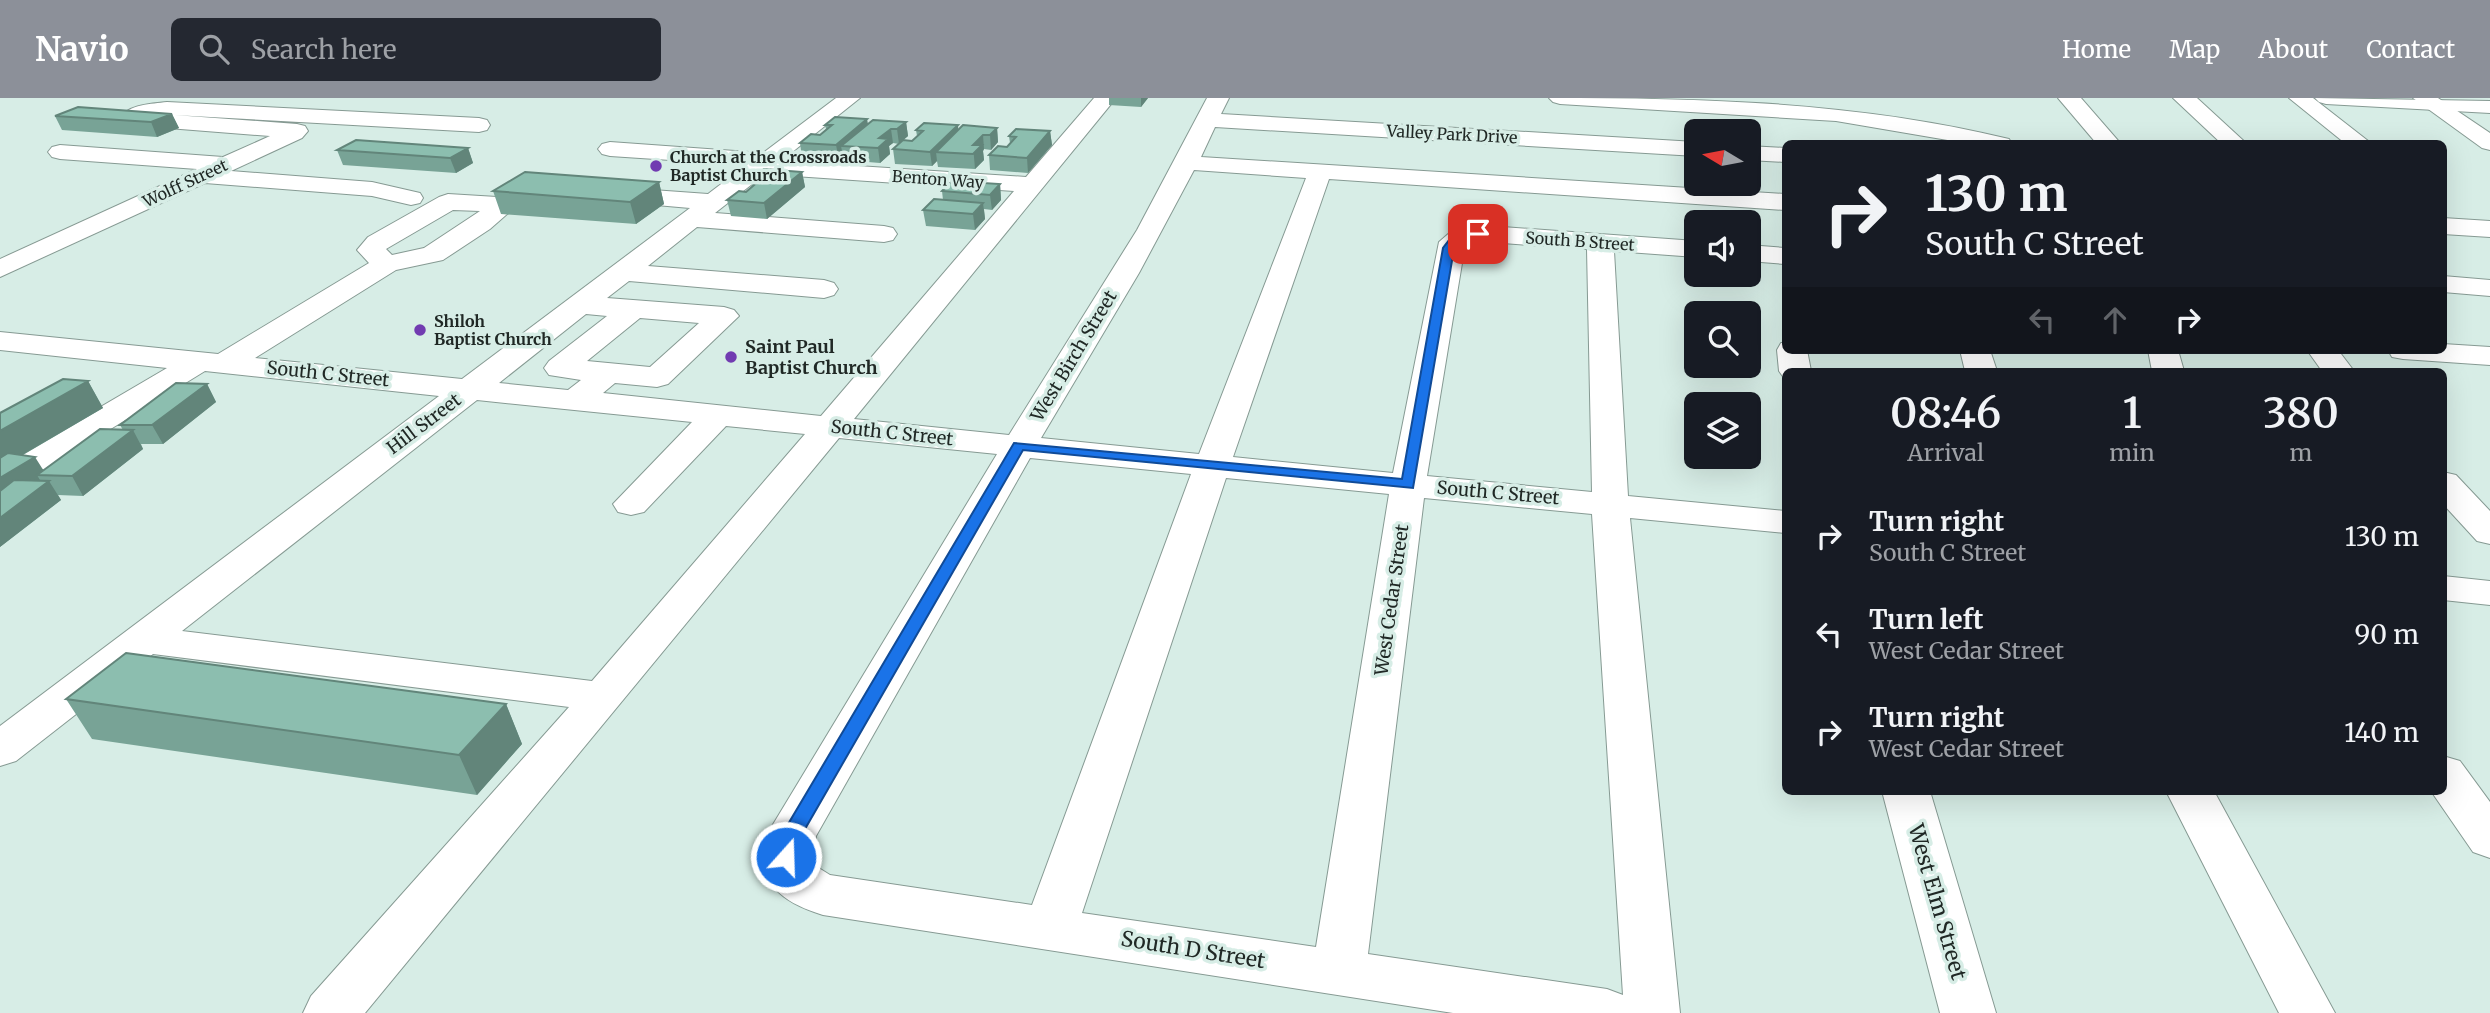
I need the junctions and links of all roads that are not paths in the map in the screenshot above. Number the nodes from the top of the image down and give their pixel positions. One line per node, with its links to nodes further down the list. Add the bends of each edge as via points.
1 (369, 98): 15 (street, Wolff Street)
2 (849, 98): 32 (street, Hill Street)
3 (1105, 98): 36 (street)
4 (1560, 98): 10 (street)
5 (2069, 98): 21 (street)
6 (2184, 98): 22 (street)
7 (2300, 98): 23 (street)
8 (2326, 98): 9 (street)
9 (2426, 101): 13 (street); 24 (street)
10 (1710, 102): 11 (street); 16 (street)
11 (1831, 106): 19 (street)
12 (1947, 106): 19 (street)
13 (2490, 107)
14 (1213, 109): 25 (street, Valley Park Drive); 31 (street, West Birch Street)
15 (332, 115): 17 (street); 18 (street, Wolff Street); 18 (street, via 167,108 130,118)
16 (1715, 119)
17 (479, 125)
18 (297, 131): 30 (street, Wolff Street)
19 (1944, 137): 20 (street)
20 (1968, 140)
21 (2106, 140)
22 (2231, 140)
23 (2356, 140)
24 (2490, 143)
25 (1684, 148)
26 (610, 149): 32 (street, Benton Way)
27 (60, 152): 30 (street)
28 (1761, 154): 29 (street)
29 (1782, 155)
30 (232, 162): 33 (street); 35 (street, Wolff Street)
31 (1188, 163): 34 (street); 70 (street, West Birch Street)
32 (764, 164): 36 (street, Benton Way); 38 (street, Hill Street)
33 (350, 167)
34 (1320, 172): 39 (street); 71 (street)
35 (200, 176): 37 (street, via 372,189); 52 (street, Wolff Street)
36 (1034, 185): 69 (street)
37 (411, 198)
38 (714, 202): 40 (street, via 535,189); 42 (street, Hill Street)
39 (1782, 202)
40 (502, 205): 51 (street, via 433,254); 51 (street, via 449,202 370,250)
41 (2447, 206): 44 (street)
42 (692, 219): 45 (street); 53 (street, Hill Street)
43 (2447, 226): 44 (street)
44 (2483, 229)
45 (884, 234)
46 (1463, 235): 47 (street, South B Street); 73 (street, West Cedar Street, via 1449,248)
47 (1600, 242): 48 (street, South B Street); 75 (street)
48 (1684, 248)
49 (1761, 254): 50 (street)
50 (1782, 256)
51 (387, 264): 63 (street)
52 (0, 269)
53 (623, 272): 56 (street); 57 (street, Hill Street)
54 (2447, 284): 55 (street)
55 (2490, 288)
56 (824, 289)
57 (579, 305): 58 (street); 66 (street, Hill Street)
58 (634, 309): 65 (street, via 560,368); 65 (street, via 724,316 657,377)
59 (0, 341): 63 (street, South C Street)
60 (2447, 353): 62 (street)
61 (2325, 354): 64 (street)
62 (2490, 356)
63 (212, 362): 66 (street, South C Street); 72 (street)
64 (2336, 368)
65 (607, 373): 67 (street)
66 (470, 388): 67 (street, South C Street); 81 (street, Hill Street)
67 (577, 399): 68 (street, South C Street)
68 (718, 415): 69 (street, South C Street); 76 (street)
69 (829, 427): 70 (street, South C Street); 82 (street)
70 (1019, 446): 71 (street, South C Street); 88 (street, West Birch Street, via 791,836)
71 (1212, 466): 73 (street, South C Street); 89 (street)
72 (0, 481)
73 (1408, 485): 75 (street, South C Street); 90 (street, West Cedar Street)
74 (2447, 487): 78 (street)
75 (1610, 503): 77 (street, South C Street); 94 (street)
76 (631, 504)
77 (1782, 522)
78 (2490, 533)
79 (2447, 588): 80 (street)
80 (2490, 593)
81 (143, 640): 82 (street); 83 (street, Hill Street)
82 (603, 697): 92 (street)
83 (0, 750)
84 (2447, 779): 87 (street)
85 (1907, 795): 95 (street, West Elm Street)
86 (2192, 795): 96 (street)
87 (2490, 839)
88 (788, 869): 89 (street, South D Street, via 801,885 823,895)
89 (1050, 929): 90 (street, South D Street)
90 (1339, 972): 91 (street, South D Street)
91 (1442, 1001): 93 (street, South D Street)
92 (331, 1013)
93 (1607, 1013)
94 (1652, 1013)
95 (1968, 1013)
96 (2306, 1013)

